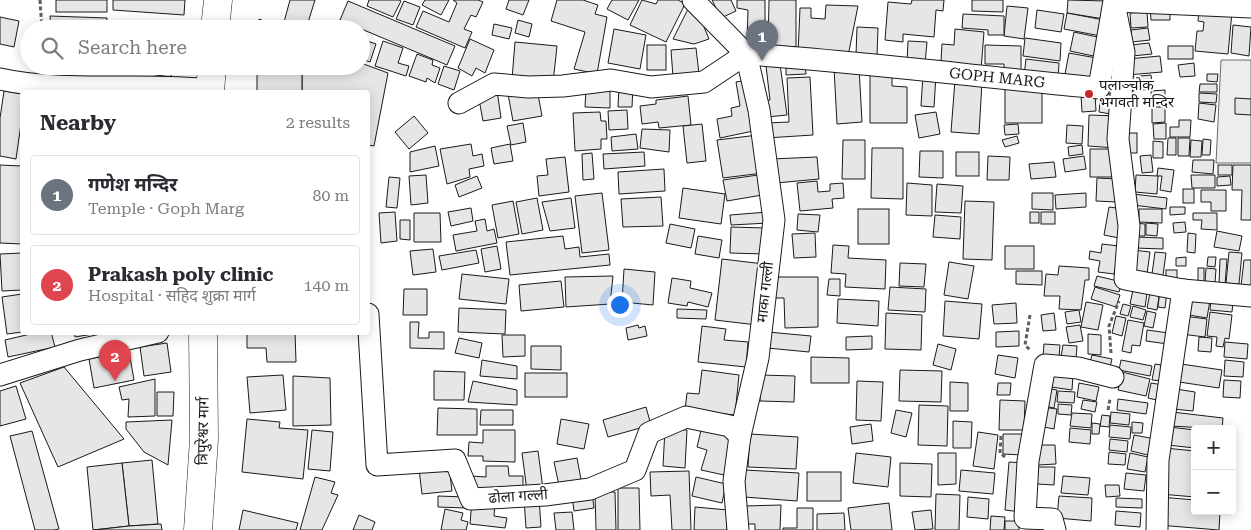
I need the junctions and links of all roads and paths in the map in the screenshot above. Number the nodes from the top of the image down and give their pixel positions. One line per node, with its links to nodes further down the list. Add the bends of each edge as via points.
1 (40, 0): 6 (path)
2 (218, 0): 7 (highway)
3 (693, 0): 8 (street)
4 (1114, 0): 5 (street); 8 (street, GOPH MARG, via 1099,88 871,63); 12 (street, via 1124,52 1118,139 1129,226)
5 (1251, 7)
6 (41, 20)
7 (216, 20)
8 (746, 54): 11 (street, via 704,82 651,87 611,80 537,87 494,84); 23 (street, माका गल्ली, via 759,110 774,220 758,358)
9 (0, 79): 10 (street, via 28,86)
10 (210, 83)
11 (459, 103)
12 (1125, 279): 13 (street); 21 (path, via 1109,326)
13 (1183, 290): 14 (street); 27 (street, via 1158,460)
14 (1251, 296)
15 (1030, 315): 19 (path, via 1026,345)
16 (145, 335): 20 (street, via 80,350)
17 (203, 335): 24 (highway, त्रिपुरेश्वर मार्ग, via 204,439)
18 (369, 335): 23 (street, ढोला गल्ली, via 377,465 455,460 471,499 590,489 635,470 649,433 686,417 730,426)
19 (1045, 365): 21 (street, via 1078,368); 26 (street, via 1028,461 1026,518 1052,519)
20 (0, 375)
21 (1113, 377): 22 (path)
22 (1108, 410)
23 (740, 436): 25 (street, माका गल्ली, via 734,481)
24 (198, 530)
25 (738, 530)
26 (1055, 530)
27 (1157, 530)

